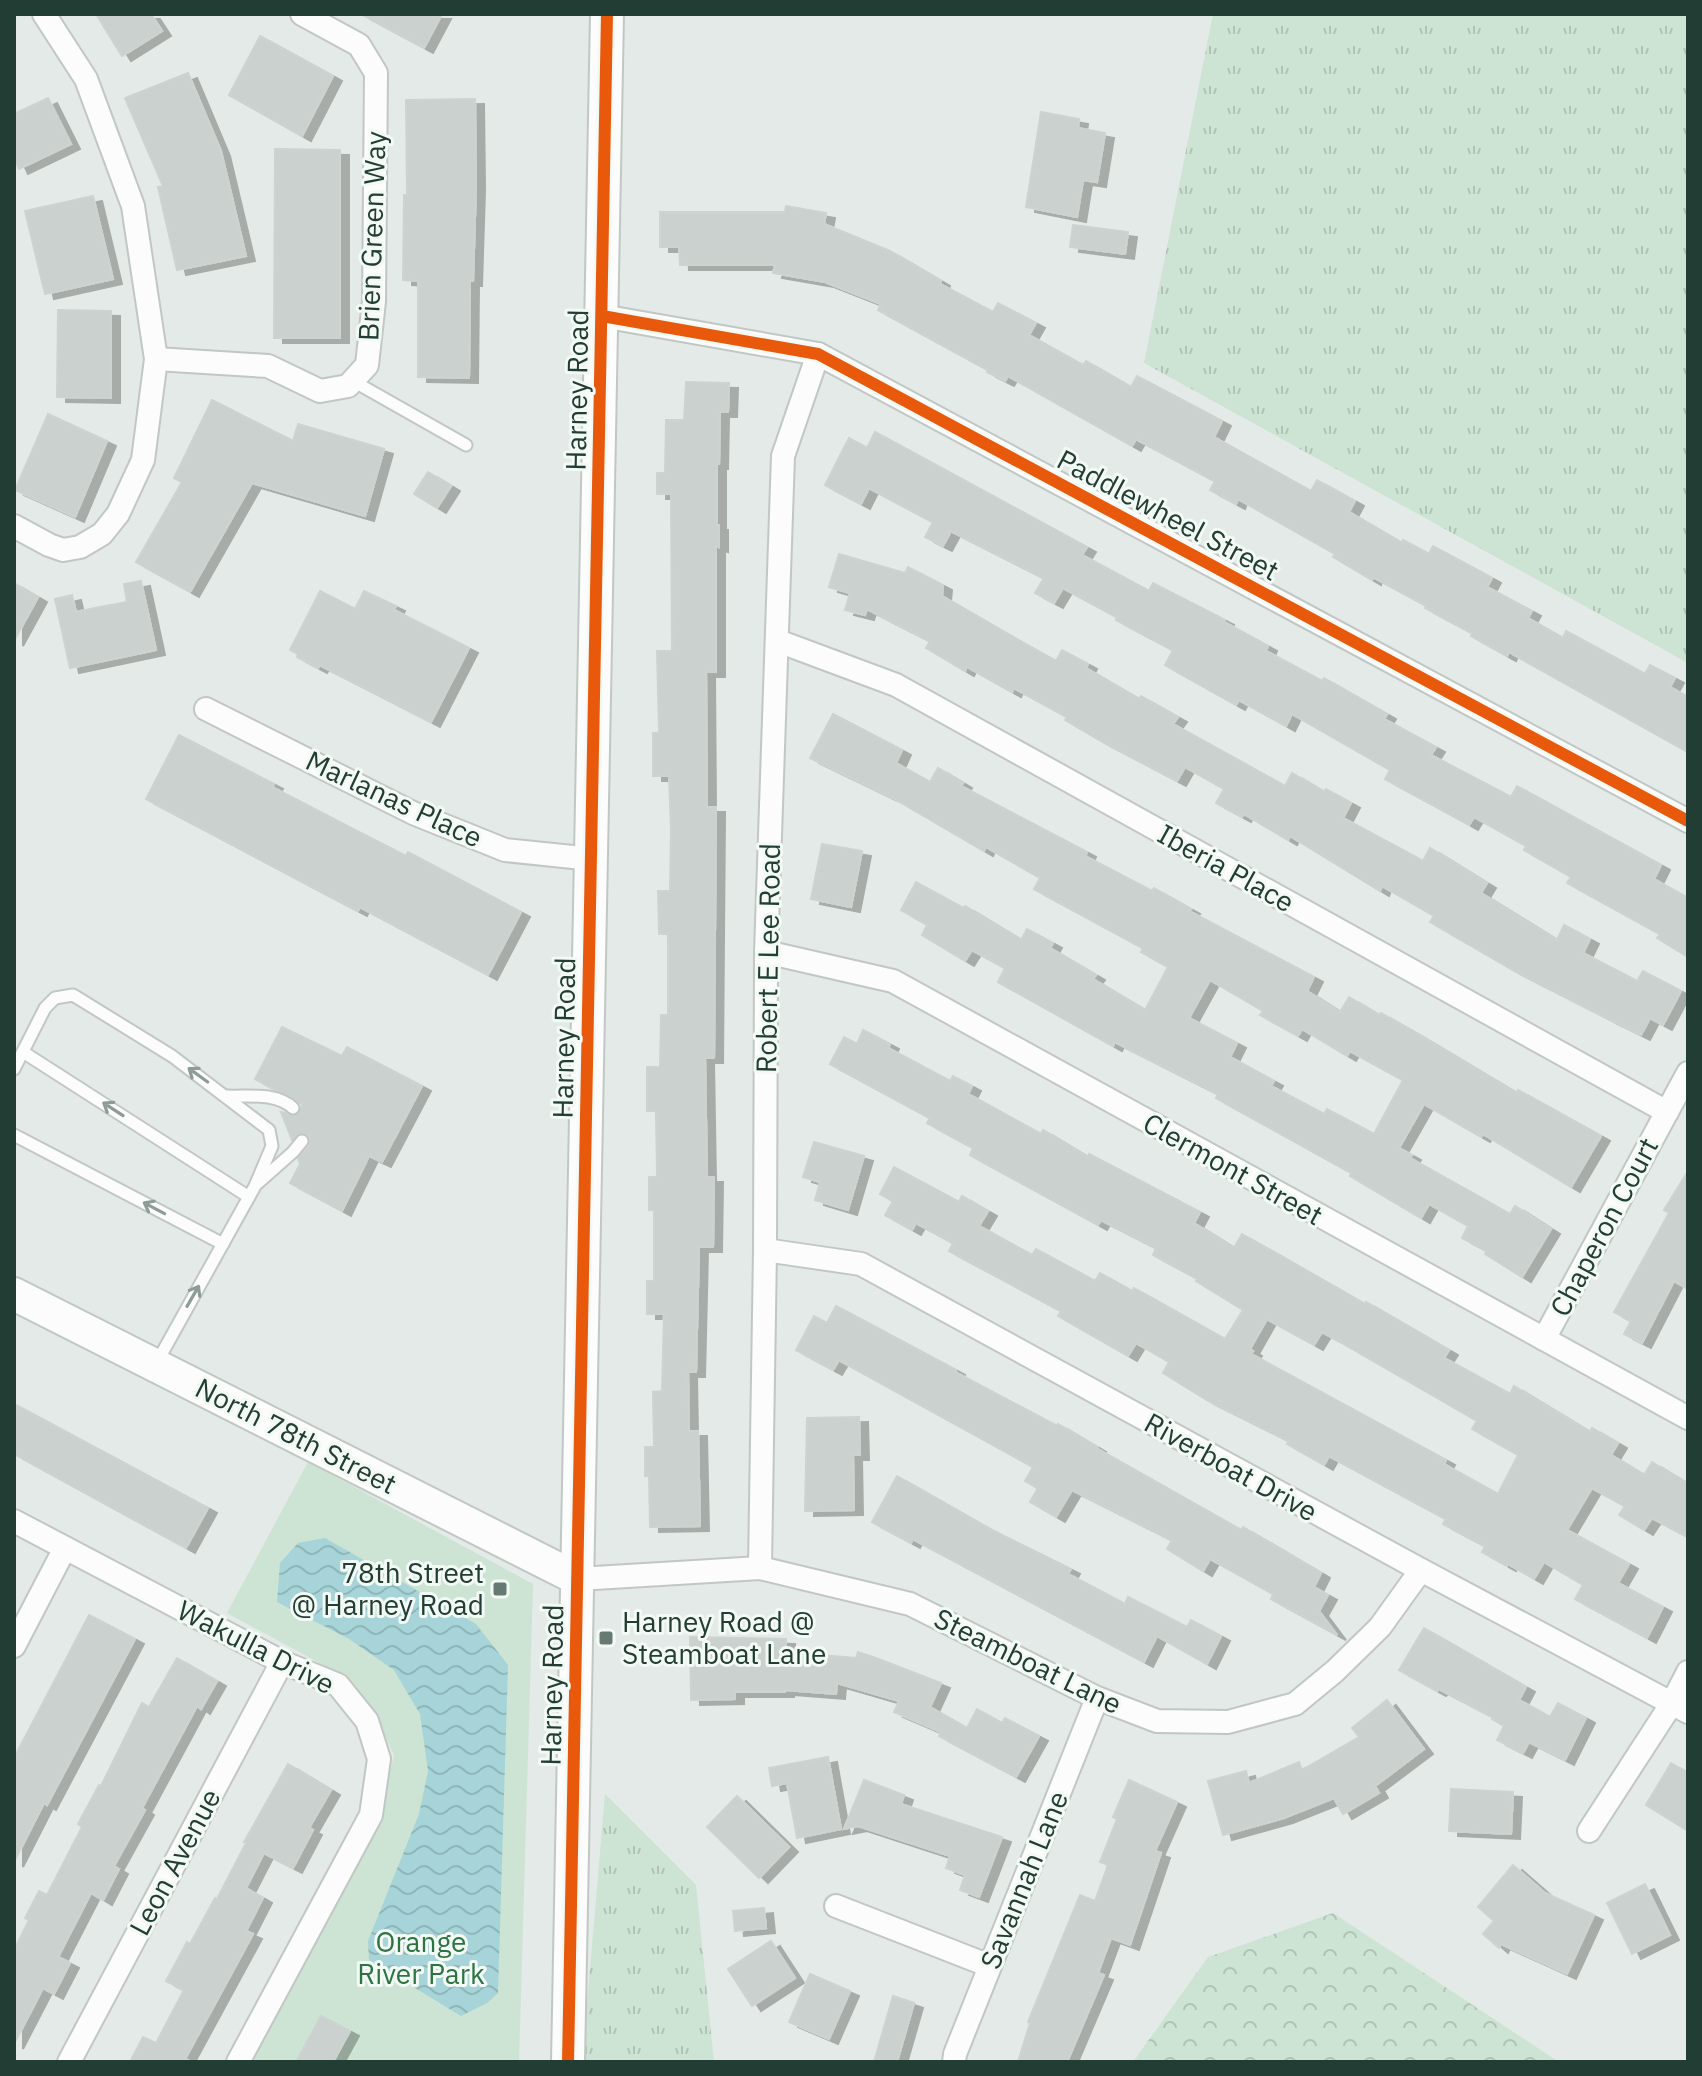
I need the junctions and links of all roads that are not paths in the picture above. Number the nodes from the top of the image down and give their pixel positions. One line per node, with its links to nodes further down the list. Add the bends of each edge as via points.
1 (44, 14): 6 (street, via 86,79 133,206)
2 (302, 14): 7 (street, Brien Green Way, via 359,45 376,73 374,301 367,365)
3 (607, 14): 4 (street, Harney Road)
4 (602, 316): 5 (street, Paddlewheel Street); 13 (street, Harney Road)
5 (818, 354): 10 (street, Robert E Lee Road, via 783,456); 12 (street, Paddlewheel Street)
6 (156, 359): 7 (street, Brien Green Way, via 268,366 320,391); 9 (street, via 143,460 118,514 102,534 63,550)
7 (353, 381): 8 (lane)
8 (466, 445)
9 (14, 526)
10 (778, 641): 14 (street, Robert E Lee Road); 20 (street, Iberia Place, via 896,685)
11 (206, 709): 13 (street, Marlanas Place, via 413,813 505,850)
12 (1688, 821)
13 (592, 859): 34 (street, Harney Road)
14 (766, 952): 25 (street, Robert E Lee Road); 27 (street, Clermont Street, via 893,981)
15 (23, 1052): 16 (lane); 18 (lane, one-way to 15, via 73,995 55,998 45,1008); 23 (lane, one-way to 15)
16 (14, 1069)
17 (1688, 1073): 20 (street, Chaperon Court)
18 (227, 1096): 19 (lane, via 273,1097); 23 (lane, via 269,1130 272,1146)
19 (293, 1108)
20 (1667, 1112): 27 (street, Chaperon Court)
21 (14, 1135): 24 (lane, one-way to 21)
22 (302, 1141): 23 (lane)
23 (252, 1192): 24 (lane)
24 (223, 1244): 28 (lane, one-way to 24)
25 (765, 1250): 32 (street, Robert E Lee Road); 33 (street, Riverboat Drive, via 861,1264)
26 (14, 1294): 28 (street, North 78th Street)
27 (1544, 1339): 29 (street, Clermont Street)
28 (156, 1364): 34 (street, North 78th Street)
29 (1688, 1418)
30 (14, 1521): 31 (street, Wakulla Drive)
31 (65, 1548): 35 (street); 36 (street, Wakulla Drive)
32 (760, 1568): 34 (street, Steamboat Lane); 38 (street, Steamboat Lane, via 910,1604)
33 (1421, 1570): 38 (street, Steamboat Lane, via 1380,1627 1295,1704 1228,1722 1157,1721); 39 (street, Riverboat Drive)
34 (578, 1579): 45 (street, Harney Road)
35 (14, 1646)
36 (282, 1662): 43 (street, Leon Avenue); 44 (street, Wakulla Drive, via 338,1685 367,1721 379,1759 371,1815)
37 (1688, 1672): 39 (street)
38 (1097, 1698): 42 (street, Savannah Lane)
39 (1680, 1707): 40 (street)
40 (1589, 1831)
41 (836, 1906): 42 (street)
42 (990, 1966): 46 (street, Savannah Lane)
43 (69, 2062)
44 (238, 2062)
45 (568, 2062)
46 (954, 2062)

